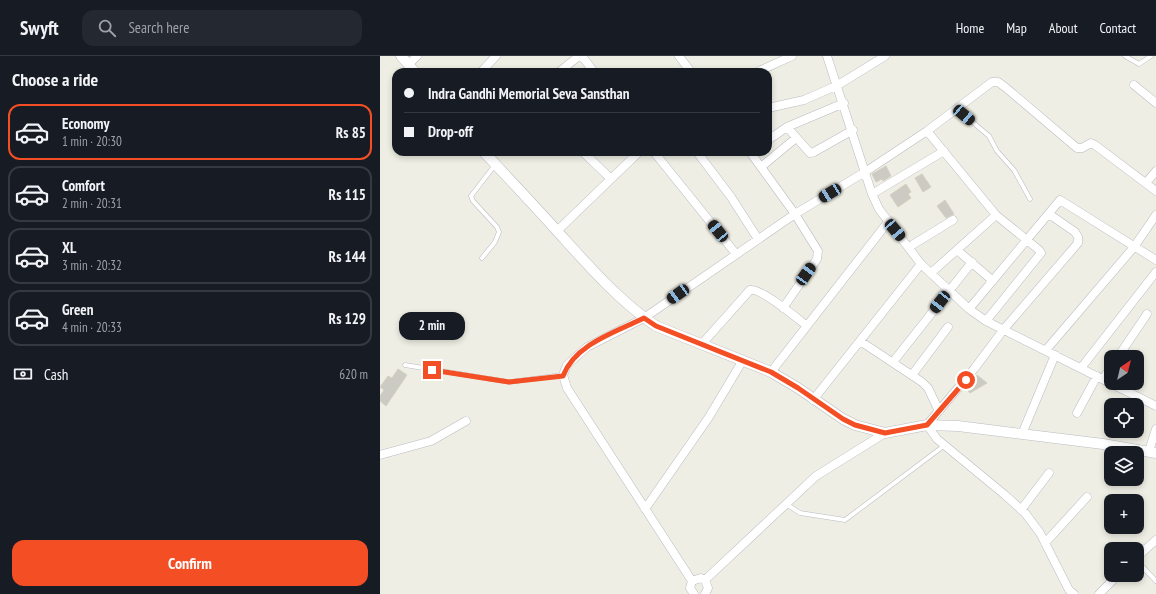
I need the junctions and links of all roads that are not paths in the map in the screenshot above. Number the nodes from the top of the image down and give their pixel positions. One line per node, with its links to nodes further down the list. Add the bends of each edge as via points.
1 (401, 56): 12 (street)
2 (417, 56): 12 (street)
3 (496, 56): 13 (street)
4 (579, 56): 14 (street)
5 (582, 56): 15 (street)
6 (679, 56): 16 (street)
7 (792, 56): 17 (street)
8 (827, 56): 18 (street)
9 (885, 56): 18 (street)
10 (1125, 56): 11 (lane, via 1139,64)
11 (1151, 56)
12 (412, 68)
13 (485, 68)
14 (565, 68)
15 (591, 68)
16 (688, 68)
17 (766, 68)
18 (838, 85): 20 (street); 22 (street, via 804,100)
19 (1134, 85): 21 (street)
20 (844, 103): 24 (street); 25 (street)
21 (1156, 103)
22 (772, 107)
23 (956, 108): 26 (street); 41 (street, via 986,85 998,82 1077,148 1096,145); 44 (lane, via 989,136 997,151 1014,170)
24 (787, 127): 27 (street); 28 (street)
25 (853, 130): 28 (street, via 810,153); 39 (street)
26 (926, 131): 29 (street); 39 (street)
27 (772, 137)
28 (796, 138): 37 (street)
29 (944, 151): 43 (street); 47 (street)
30 (488, 156): 36 (street)
31 (587, 156): 40 (street)
32 (635, 156): 40 (street)
33 (657, 156): 57 (street)
34 (700, 156): 52 (street)
35 (754, 156): 37 (street)
36 (495, 164): 51 (street); 58 (lane, via 471,196 499,232 495,242)
37 (761, 167): 45 (street)
38 (1156, 171): 41 (street)
39 (865, 172): 43 (street); 45 (street)
40 (610, 178): 51 (street)
41 (1146, 183): 42 (street)
42 (1156, 191)
43 (872, 194): 50 (street)
44 (1030, 199)
45 (795, 214): 52 (street); 66 (street, via 818,254)
46 (1049, 214): 53 (street); 55 (street, via 1058,202 1063,201); 73 (street, via 1075,232 1078,243)
47 (996, 215): 53 (street); 56 (street)
48 (1156, 215): 55 (street)
49 (953, 220): 54 (street)
50 (888, 222): 54 (street); 71 (street)
51 (557, 231): 69 (street, via 579,256)
52 (758, 239): 57 (street)
53 (1027, 241): 64 (street); 70 (street, via 1039,250 1040,256)
54 (909, 247): 61 (street)
55 (1134, 247): 59 (street); 76 (street)
56 (957, 250): 60 (street); 63 (street)
57 (736, 254): 69 (street)
58 (482, 258)
59 (1156, 260)
60 (972, 262): 64 (street); 65 (street)
61 (921, 264): 63 (street); 74 (street)
62 (1156, 272): 82 (street)
63 (931, 273): 65 (street)
64 (993, 280): 67 (street)
65 (949, 290): 67 (street); 80 (street)
66 (783, 308): 71 (street); 75 (street, via 750,290)
67 (969, 309): 70 (street)
68 (1147, 314): 77 (street)
69 (644, 318): 75 (street, via 656,326); 86 (street, via 587,347 567,365)
70 (986, 321): 73 (street)
71 (807, 326): 83 (street)
72 (948, 327): 85 (street)
73 (1004, 329): 76 (street); 90 (street)
74 (860, 341): 80 (street); 88 (street)
75 (701, 345): 79 (street)
76 (1046, 350): 78 (street)
77 (1123, 350)
78 (1055, 355): 82 (street); 96 (street)
79 (743, 360): 83 (street); 103 (street, via 709,418)
80 (893, 362): 85 (street)
81 (405, 365): 86 (lane, via 504,382)
82 (1081, 368): 87 (street)
83 (771, 372): 88 (street)
84 (1104, 374): 87 (street)
85 (912, 375): 90 (street, via 928,388)
86 (563, 376): 103 (street, via 567,388)
87 (1100, 378): 89 (street); 91 (street)
88 (813, 400): 95 (street, via 855,425)
89 (1156, 406)
90 (939, 411): 93 (street)
91 (1077, 413)
92 (466, 421): 99 (street, via 431,441)
93 (927, 425): 95 (street); 96 (street); 97 (street)
94 (1156, 429): 98 (street)
95 (885, 433): 102 (street, via 816,476)
96 (1022, 434): 98 (street)
97 (945, 445): 102 (lane, via 845,520 800,513); 104 (street)
98 (1153, 452)
99 (380, 455)
100 (1050, 473): 104 (street)
101 (1087, 496): 106 (street)
102 (786, 504): 110 (street)
103 (645, 509): 109 (street)
104 (1021, 510): 106 (street)
105 (1156, 540): 107 (street)
106 (1045, 543): 113 (street)
107 (1144, 551)
108 (1144, 568): 111 (lane)
109 (692, 580): 110 (street); 114 (street)
110 (705, 580): 115 (street, via 708,588)
111 (1156, 581)
112 (1111, 582): 116 (street)
113 (1069, 592)
114 (692, 593)
115 (704, 594)
116 (1098, 594)

